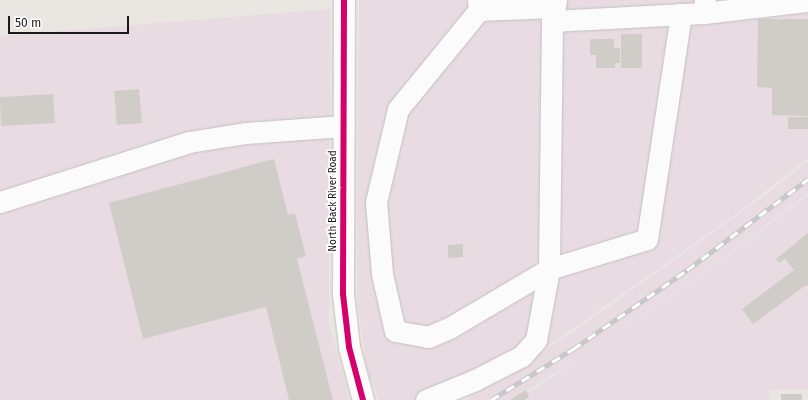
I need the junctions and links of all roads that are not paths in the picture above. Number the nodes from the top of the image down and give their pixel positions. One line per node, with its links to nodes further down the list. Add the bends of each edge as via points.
1 (344, 0): 7 (street, North Back River Road)
2 (808, 2): 4 (street)
3 (478, 5): 5 (street); 9 (street, via 398,108 376,202 382,274 395,330 428,338)
4 (704, 7): 6 (street)
5 (554, 10): 6 (street); 9 (street)
6 (681, 14): 9 (street, via 647,239)
7 (344, 126): 8 (street, via 246,133 189,142); 10 (street, North Back River Road, via 344,294 349,347)
8 (0, 202)
9 (549, 269): 11 (street, via 536,340 522,356 475,380)
10 (363, 400)
11 (426, 400)

